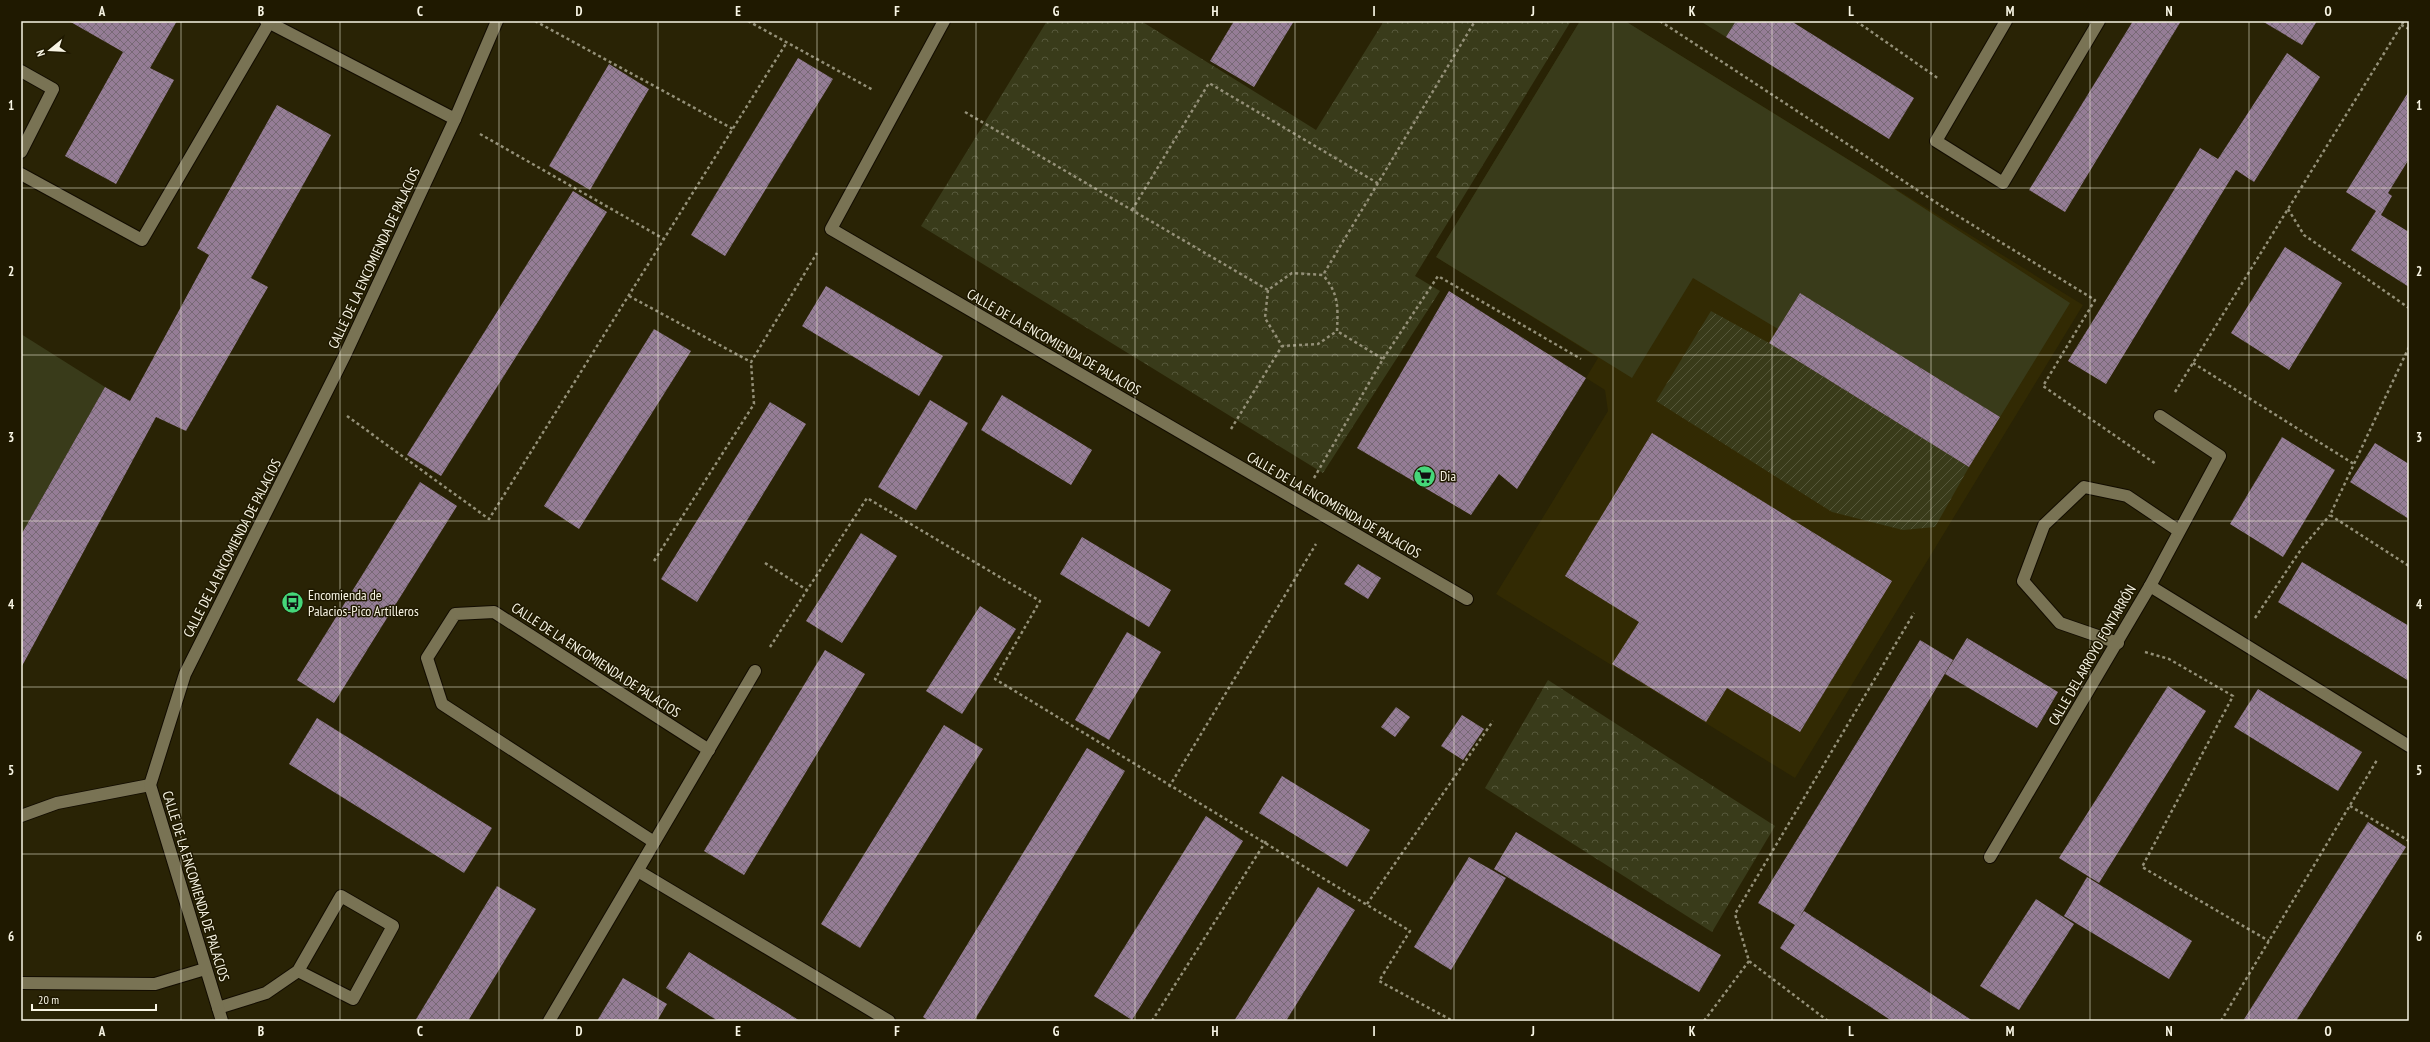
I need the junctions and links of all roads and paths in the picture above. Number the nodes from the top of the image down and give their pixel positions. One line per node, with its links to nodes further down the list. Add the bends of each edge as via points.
1 (497, 21): 19 (street, CALLE DE LA ENCOMIENDA DE PALACIOS)
2 (535, 21): 20 (path)
3 (748, 21): 14 (path)
4 (944, 21): 17 (street)
5 (1475, 21): 24 (path)
6 (1660, 21): 43 (path, via 1940,205 2095,300 2043,386)
7 (1856, 21): 16 (path)
8 (2006, 21): 9 (street, via 1936,140 2003,183)
9 (2099, 21)
10 (2404, 21): 12 (path)
11 (268, 22): 19 (street); 23 (street, via 142,240)
12 (2401, 25): 13 (path); 25 (path)
13 (2409, 29)
14 (787, 42): 17 (path); 20 (path)
15 (21, 72): 21 (street, via 53,89)
16 (1943, 82)
17 (899, 104): 27 (street)
18 (964, 112): 26 (path)
19 (455, 119): 28 (path); 40 (street, CALLE DE LA ENCOMIENDA DE PALACIOS)
20 (732, 129): 28 (path)
21 (24, 140): 22 (street)
22 (21, 152)
23 (21, 174)
24 (1379, 184): 26 (path, via 1209,83); 29 (path)
25 (2288, 209): 32 (path, via 2304,235); 39 (path)
26 (1132, 210): 30 (path)
27 (831, 229): 38 (path); 42 (street, CALLE DE LA ENCOMIENDA DE PALACIOS)
28 (664, 238): 31 (path)
29 (1323, 275): 30 (path, via 1292,274); 33 (path, via 1332,285 1339,305)
30 (1268, 290): 34 (path, via 1266,318)
31 (629, 296): 38 (path); 40 (path, via 489,519)
32 (2409, 308)
33 (1337, 331): 34 (path, via 1318,344); 36 (path)
34 (1282, 346): 42 (path)
35 (2409, 348): 44 (path)
36 (1383, 359): 37 (path, via 1438,276); 45 (path)
37 (1581, 359)
38 (751, 362): 49 (path, via 754,404)
39 (2192, 363): 41 (path); 44 (path)
40 (323, 399): 63 (street, CALLE DE LA ENCOMIENDA DE PALACIOS, via 184,674)
41 (2160, 416): 48 (street, via 2220,456)
42 (1216, 453): 45 (street, CALLE DE LA ENCOMIENDA DE PALACIOS)
43 (2156, 464)
44 (2354, 464): 46 (path)
45 (1300, 502): 47 (street, CALLE DE LA ENCOMIENDA DE PALACIOS)
46 (2330, 515): 51 (path); 56 (path, via 2302,548)
47 (1330, 520): 54 (street, CALLE DE LA ENCOMIENDA DE PALACIOS); 64 (path)
48 (2179, 531): 52 (street); 57 (street, via 2127,496 2084,487 2044,524 2023,581 2060,623)
49 (654, 562)
50 (764, 563): 53 (path)
51 (2409, 566)
52 (2150, 586): 56 (street, CALLE DEL ARROYO FONTARRÓN); 57 (street, CALLE DEL ARROYO FONTARRÓN)
53 (807, 590): 58 (path); 64 (path, via 867,498 1040,601 995,679)
54 (1467, 599)
55 (1914, 613): 74 (path, via 1735,914)
56 (2240, 640): 60 (street, CALLE DEL ARROYO FONTARRÓN)
57 (2118, 643): 70 (street, CALLE DEL ARROYO FONTARRÓN); 73 (path, via 2169,659 2233,696 2142,866)
58 (755, 671): 62 (street)
59 (1493, 721): 72 (path)
60 (2392, 736): 61 (street, CALLE DEL ARROYO FONTARRÓN); 65 (path)
61 (2409, 746)
62 (709, 750): 67 (street); 67 (street, CALLE DE LA ENCOMIENDA DE PALACIOS, via 494,612 455,614 427,658 442,704)
63 (150, 784): 66 (street, via 57,803); 75 (street, CALLE DE LA ENCOMIENDA DE PALACIOS)
64 (1169, 787): 68 (path)
65 (2350, 806): 69 (path); 73 (path)
66 (21, 816)
67 (654, 842): 71 (street)
68 (1266, 842): 72 (path); 83 (path)
69 (2409, 842)
70 (1990, 857)
71 (638, 871): 81 (street); 82 (street)
72 (1367, 904): 79 (path, via 1410,931 1379,981)
73 (2269, 941): 86 (path)
74 (1749, 961): 84 (path); 85 (path)
75 (205, 969): 77 (street, via 155,984); 78 (street, CALLE DE LA ENCOMIENDA DE PALACIOS)
76 (298, 971): 76 (street, via 341,896 393,926 353,1000); 78 (street, via 266,993)
77 (21, 983)
78 (218, 1008): 80 (street, CALLE DE LA ENCOMIENDA DE PALACIOS)
79 (1450, 1020)
80 (222, 1021)
81 (549, 1021)
82 (889, 1021)
83 (1152, 1021)
84 (1704, 1021)
85 (1828, 1021)
86 (2221, 1021)

